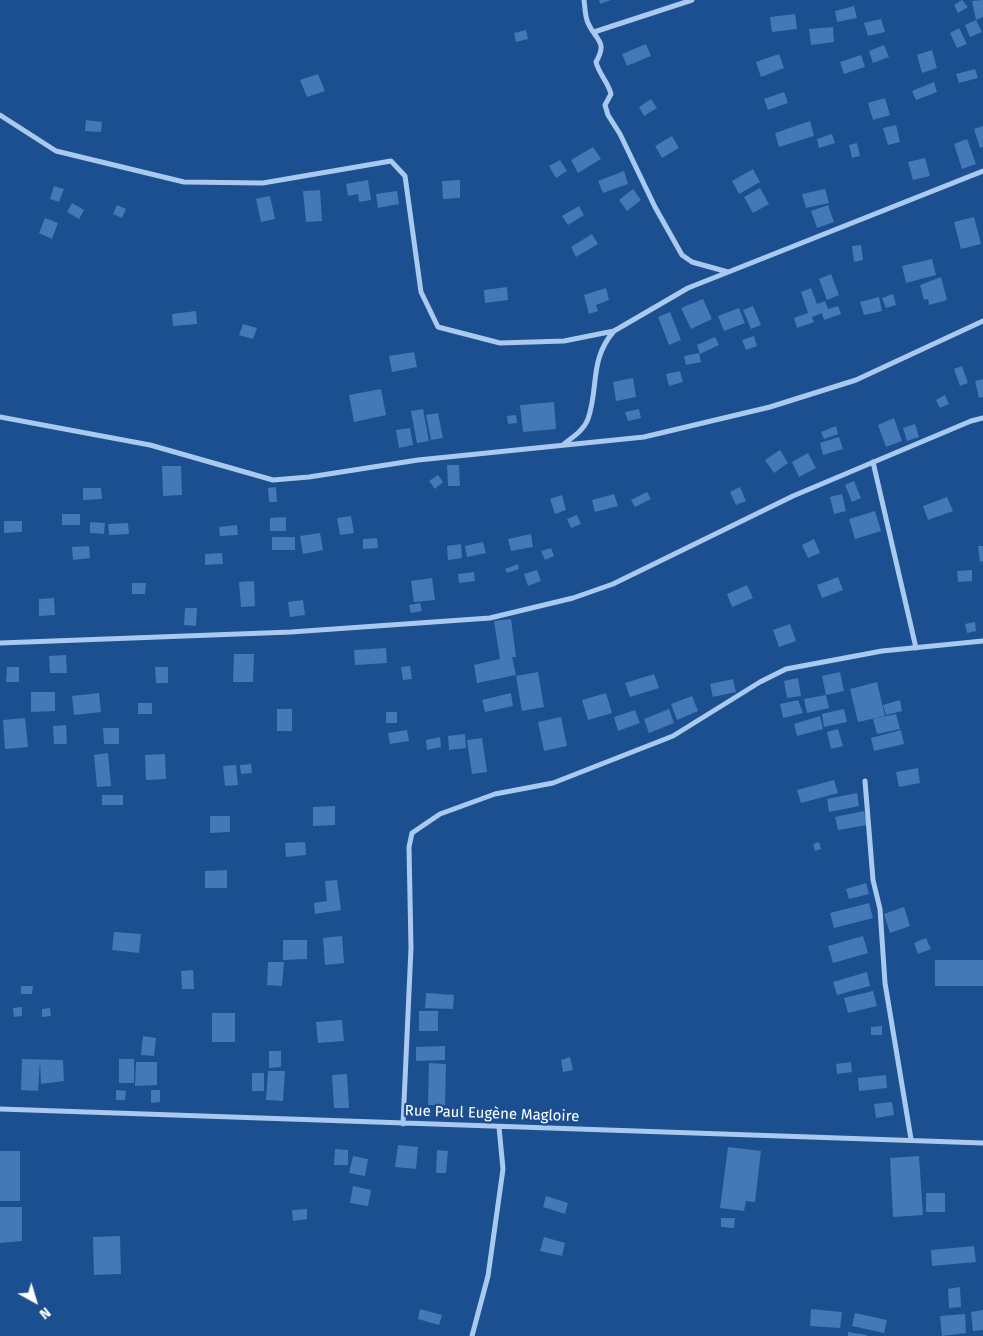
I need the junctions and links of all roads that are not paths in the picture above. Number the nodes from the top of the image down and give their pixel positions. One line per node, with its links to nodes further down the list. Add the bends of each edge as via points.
1 (584, 0): 3 (street, via 588,23)
2 (692, 0): 3 (street)
3 (594, 32): 6 (street, via 602,43 596,62 598,70 608,83 611,94 605,104 608,115 682,255 692,262)
4 (0, 116): 8 (street, via 56,151 184,182 263,183 391,161 405,176 420,292 438,327 500,343 564,341)
5 (983, 171): 6 (street)
6 (729, 272): 8 (street, via 688,288)
7 (983, 321): 11 (street, via 856,380 770,407 644,437)
8 (614, 332): 11 (street, via 604,342 596,360 588,419 582,429)
9 (0, 417): 11 (street, via 150,445 273,480)
10 (983, 418): 12 (street)
11 (564, 444)
12 (873, 462): 14 (street, via 793,496 613,584 574,598 490,618 291,632); 15 (street)
13 (983, 641): 15 (street)
14 (0, 643)
15 (916, 648): 18 (street, via 882,651 786,670 760,682 673,736 553,784 495,794 440,814 412,833 409,847 411,948)
16 (865, 781): 20 (street, via 885,983)
17 (0, 1109): 18 (street, Rue Paul Eugène Magloire)
18 (403, 1124): 19 (street, Rue Paul Eugène Magloire)
19 (499, 1127): 20 (street, Rue Paul Eugène Magloire); 22 (street, via 503,1170 488,1276)
20 (911, 1139): 21 (street, Rue Paul Eugène Magloire)
21 (983, 1143)
22 (472, 1336)

